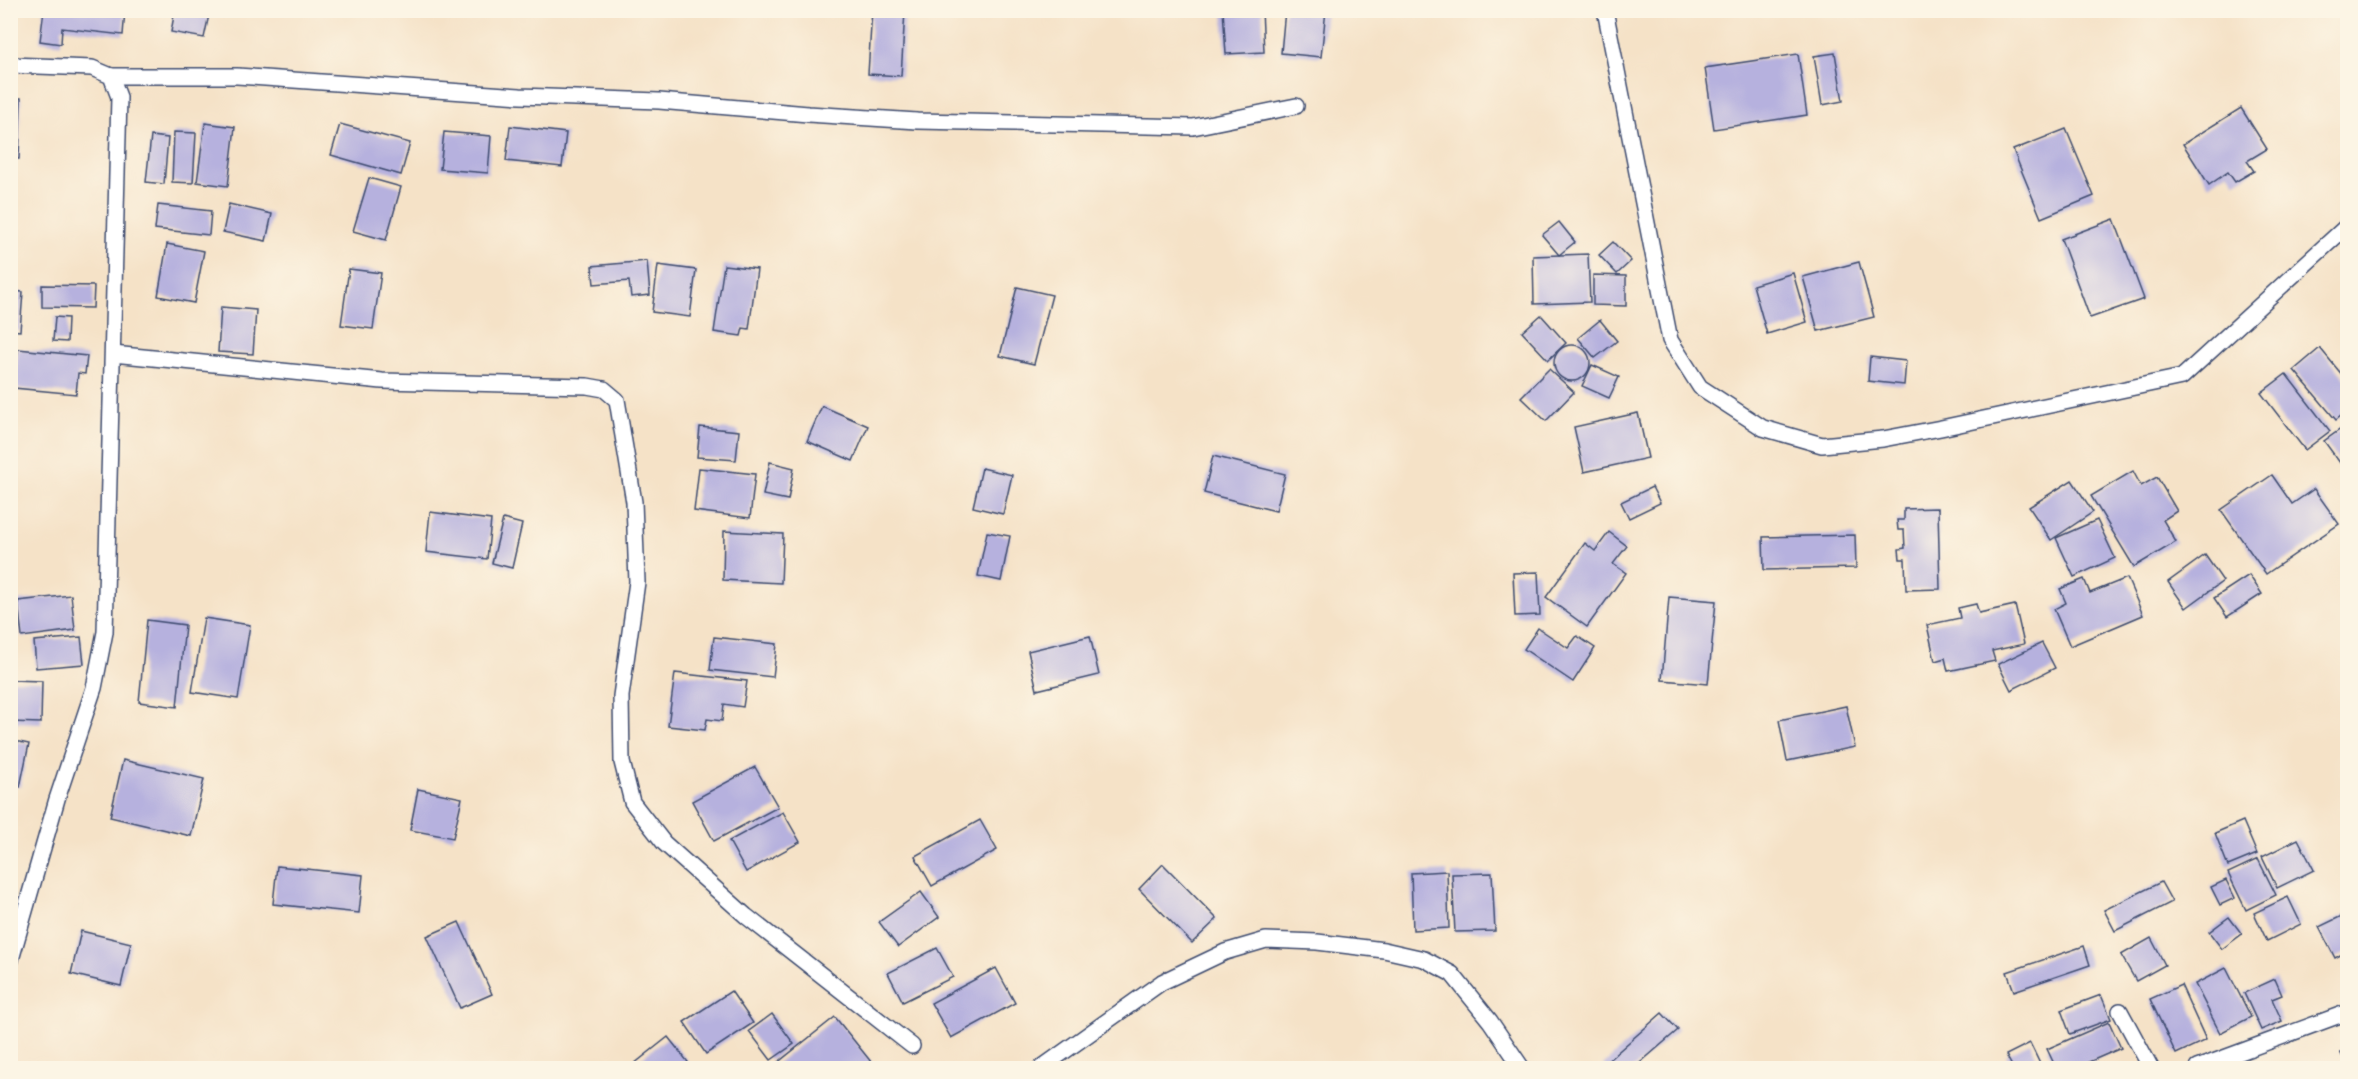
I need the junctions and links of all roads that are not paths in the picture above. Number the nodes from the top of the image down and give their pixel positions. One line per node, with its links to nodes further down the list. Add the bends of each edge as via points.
1 (1605, 10): 5 (street, via 1671,340 1700,387 1762,428 1822,445 1883,439 2182,378)
2 (10, 65): 3 (street, via 92,68)
3 (111, 76): 4 (street, via 237,76 929,121 1193,127); 6 (street, via 119,98)
4 (1296, 106)
5 (2348, 225)
6 (113, 354): 7 (street, via 105,632 94,688); 10 (street, via 382,381 587,386 604,389 617,400 634,514 637,582 621,696 622,762 632,802 664,843 746,916)
7 (10, 963)
8 (2120, 1011): 13 (street)
9 (2348, 1012): 14 (street)
10 (912, 1046)
11 (1041, 1068): 12 (street, via 1162,982 1225,952 1266,940 1384,950 1424,959 1452,974)
12 (1522, 1068)
13 (2151, 1068)
14 (2197, 1068)

